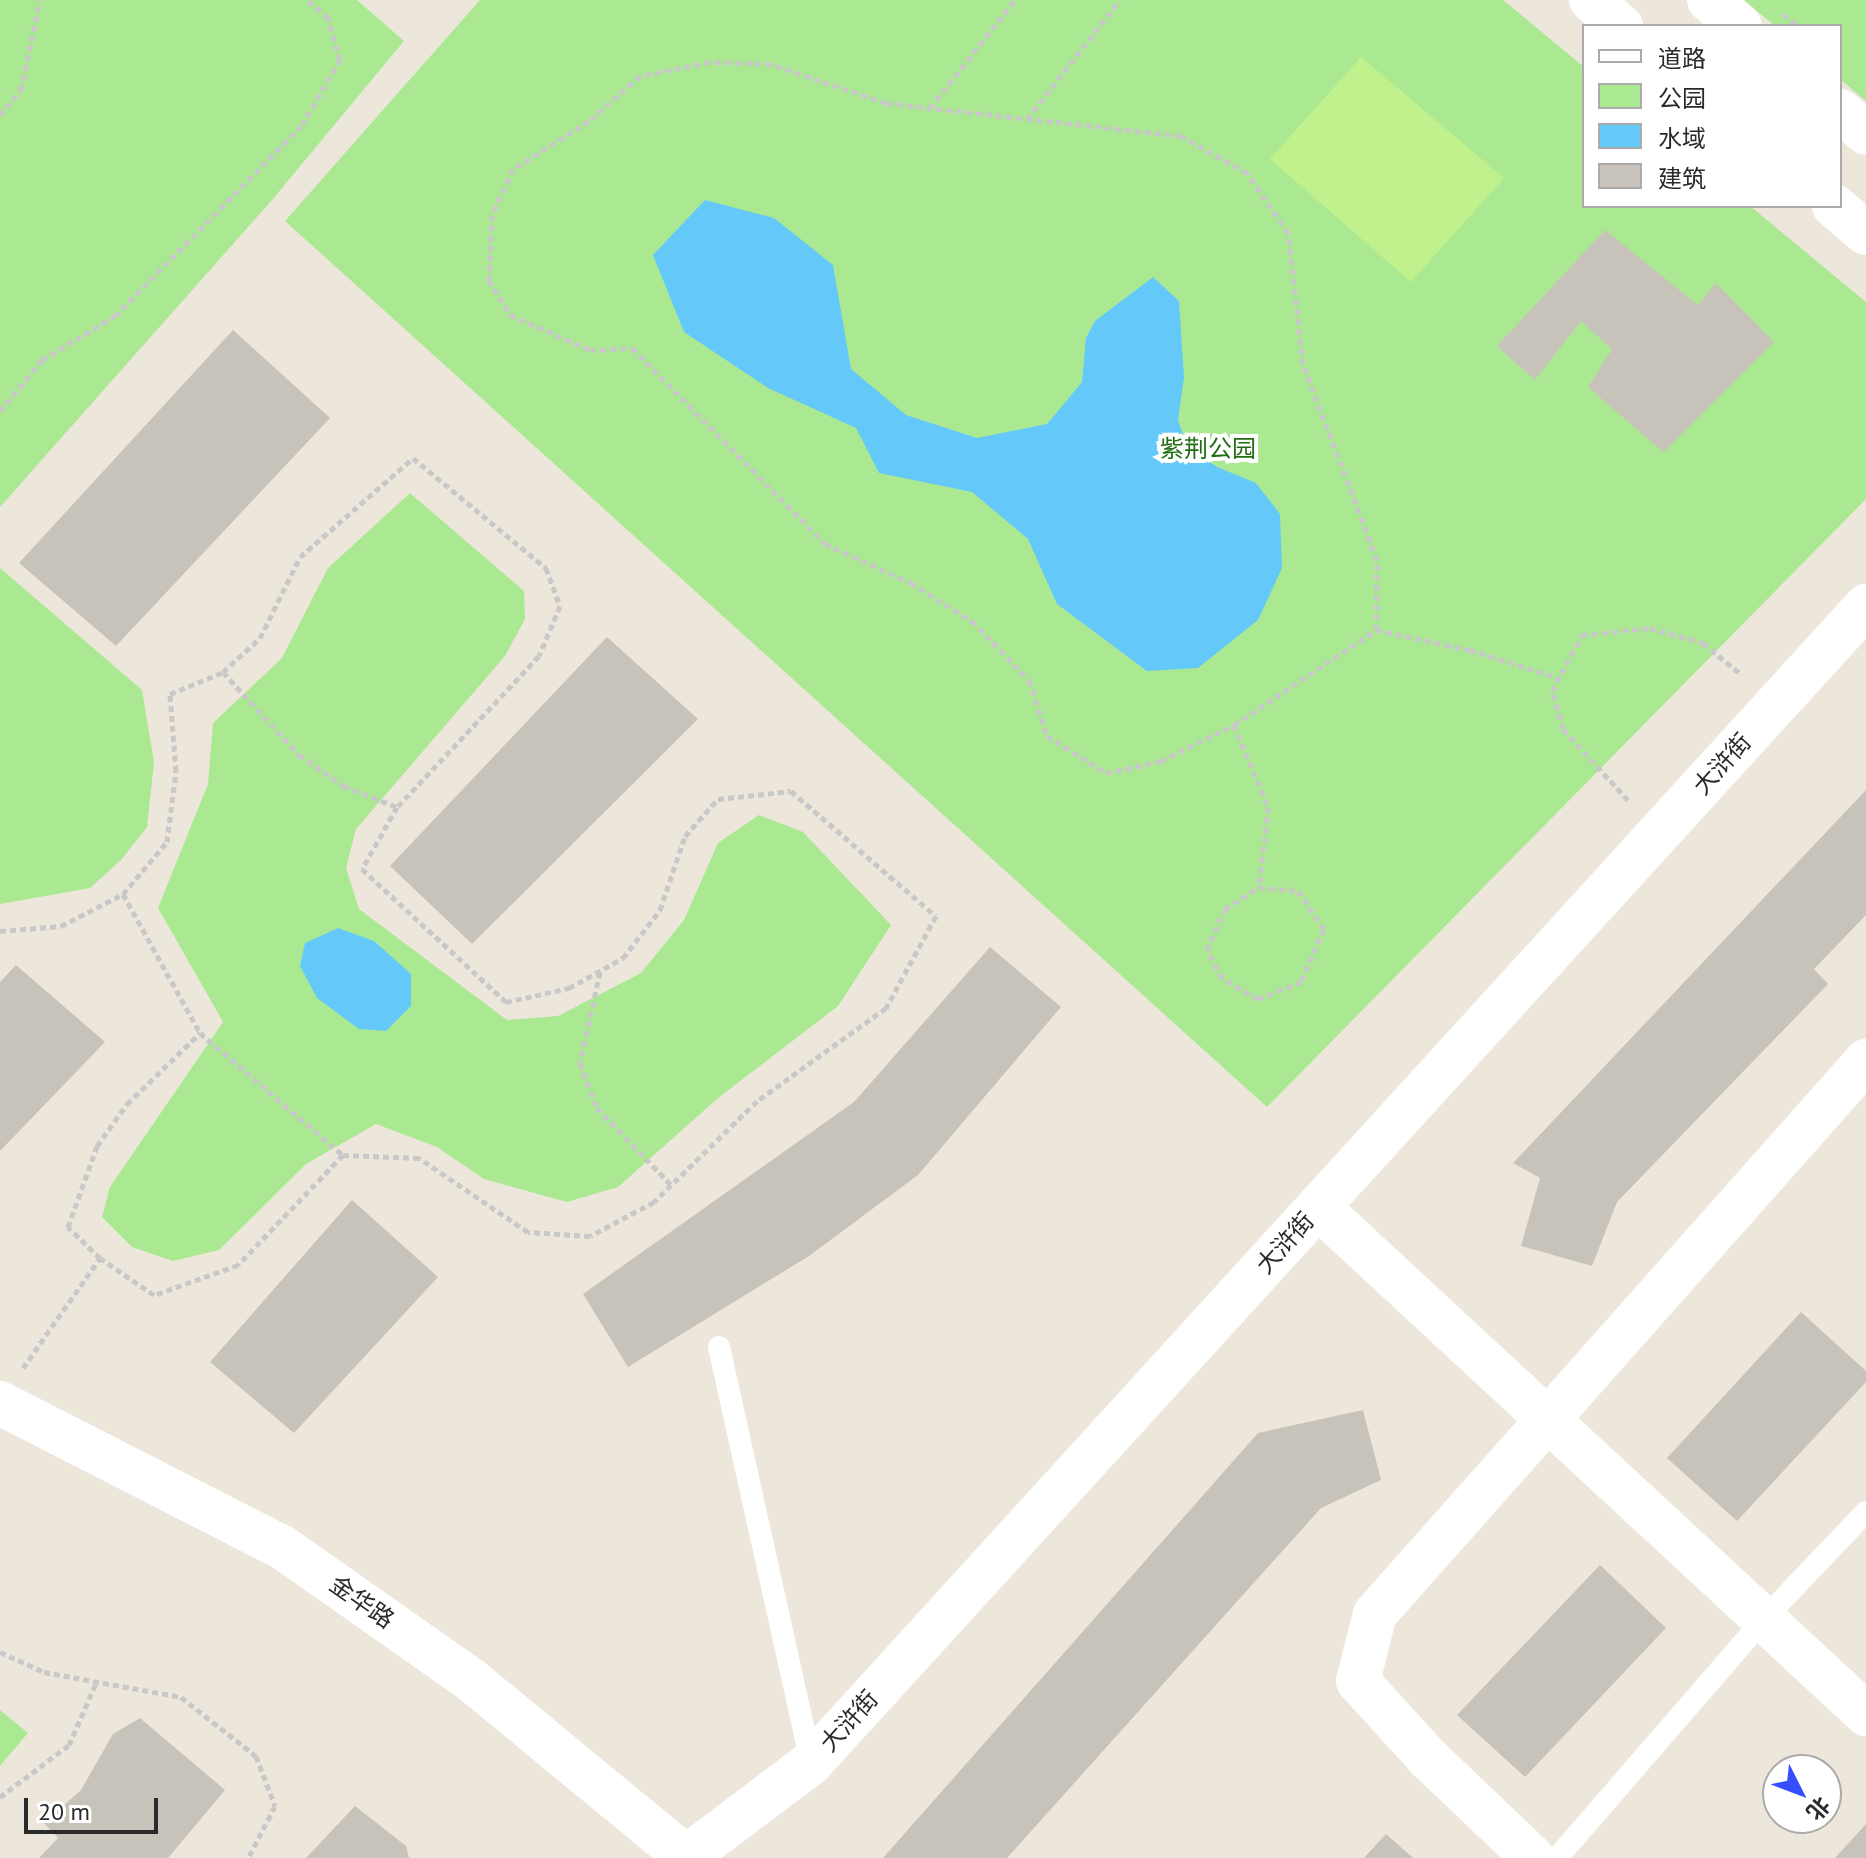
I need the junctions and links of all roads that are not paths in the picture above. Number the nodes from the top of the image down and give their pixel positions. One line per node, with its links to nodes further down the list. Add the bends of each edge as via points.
1 (1591, 0): 3 (street)
2 (1709, 0): 4 (street)
3 (1619, 24)
4 (1738, 24)
5 (1842, 113): 6 (street)
6 (1866, 133)
7 (1836, 208): 8 (street)
8 (1866, 233)
9 (1866, 606): 11 (street, 大浒街)
10 (1866, 1061): 14 (street)
11 (1318, 1207): 14 (street); 18 (street, 大浒街)
12 (719, 1347): 18 (lane)
13 (9, 1389): 19 (street, 金华路, via 282,1547 470,1679)
14 (1546, 1419): 16 (street); 20 (street, via 1375,1614 1358,1681 1428,1758)
15 (1866, 1512): 16 (lane)
16 (1763, 1620): 17 (street); 21 (lane)
17 (1866, 1714)
18 (811, 1763): 19 (street, 大浒街)
19 (686, 1858)
20 (1533, 1858)
21 (1557, 1858)

